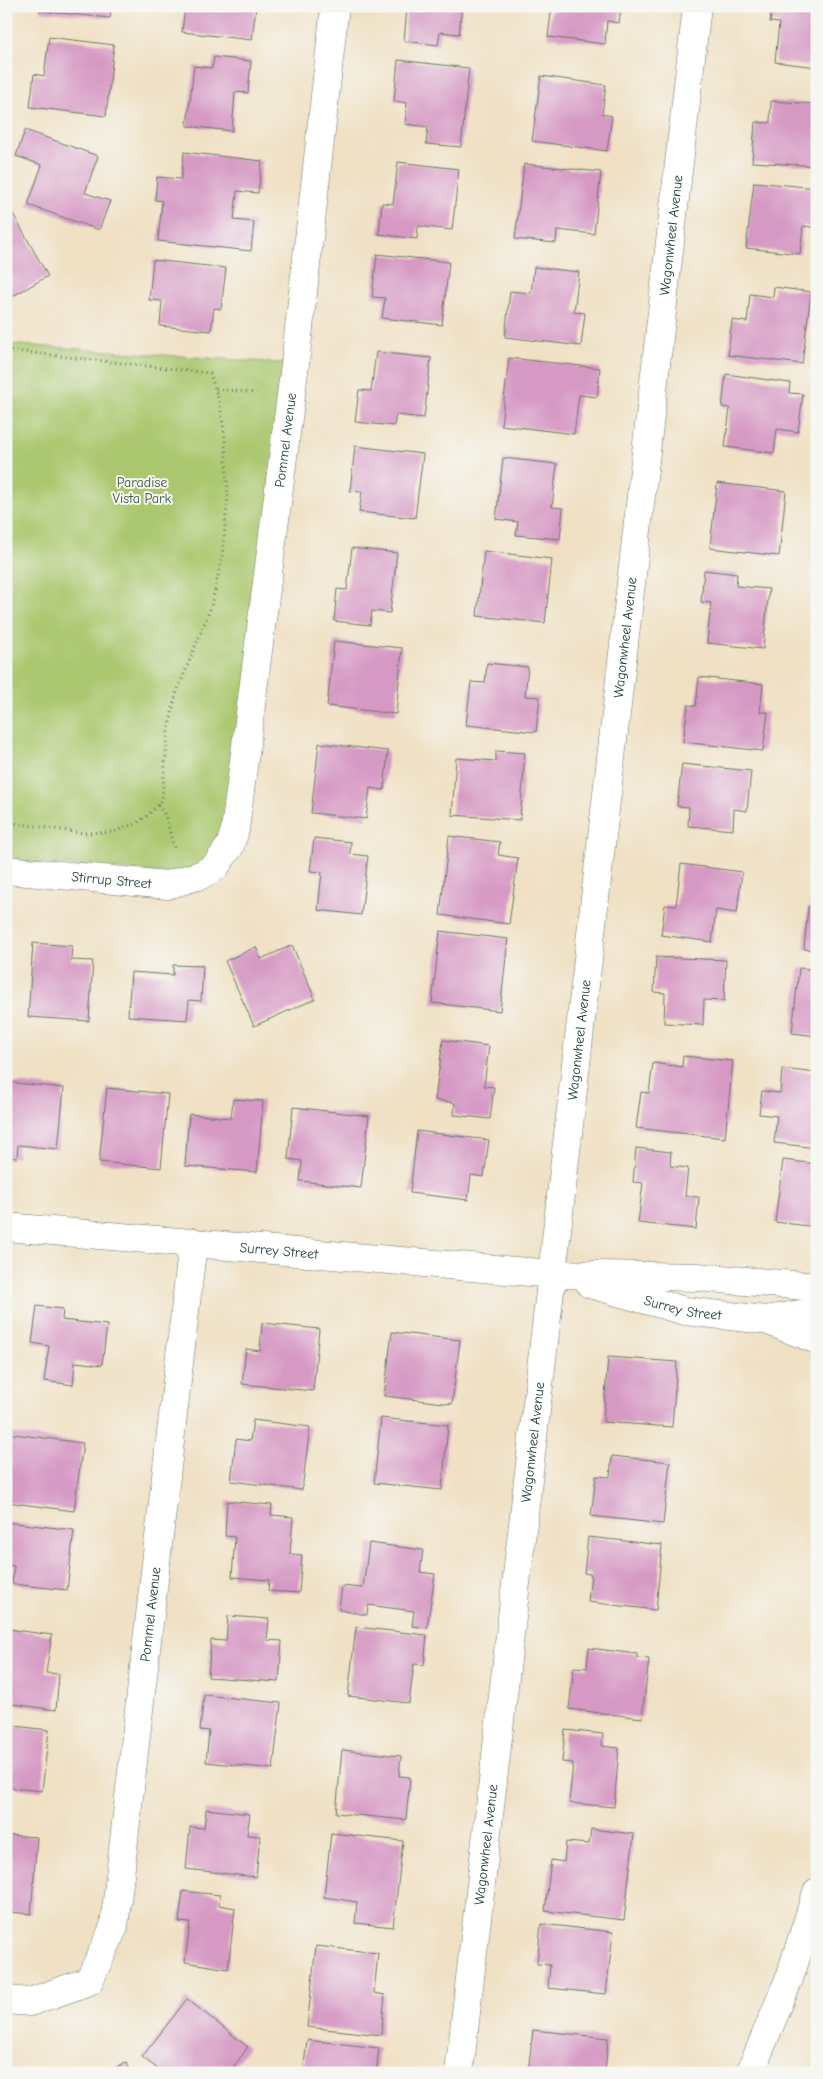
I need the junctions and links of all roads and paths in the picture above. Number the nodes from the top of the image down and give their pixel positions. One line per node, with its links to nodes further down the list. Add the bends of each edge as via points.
1 (335, 6): 9 (street, Pommel Avenue, via 235,830 230,846)
2 (697, 6): 13 (street, Wagonwheel Avenue)
3 (6, 350): 4 (path, via 207,372)
4 (216, 389): 5 (path); 6 (path, via 225,438 228,496 222,558 211,608 176,694 168,732 165,783)
5 (256, 393)
6 (158, 805): 7 (path, via 137,823 106,833 83,834); 8 (path, via 165,815)
7 (6, 822)
8 (175, 851)
9 (215, 867): 10 (street, Stirrup Street, via 167,885)
10 (6, 870)
11 (6, 1227): 12 (street, Surrey Street)
12 (193, 1242): 13 (street, Surrey Street); 19 (street, Pommel Avenue, via 114,1927 89,1981 30,2002)
13 (552, 1274): 14 (street, Surrey Street, via 697,1277); 16 (street, Surrey Street, via 685,1312); 20 (street, Wagonwheel Avenue)
14 (817, 1287)
15 (817, 1311): 16 (street, Surrey Street)
16 (766, 1320): 17 (street)
17 (817, 1340)
18 (817, 1892): 21 (street, via 789,1979)
19 (6, 2000)
20 (458, 2073)
21 (750, 2073)

